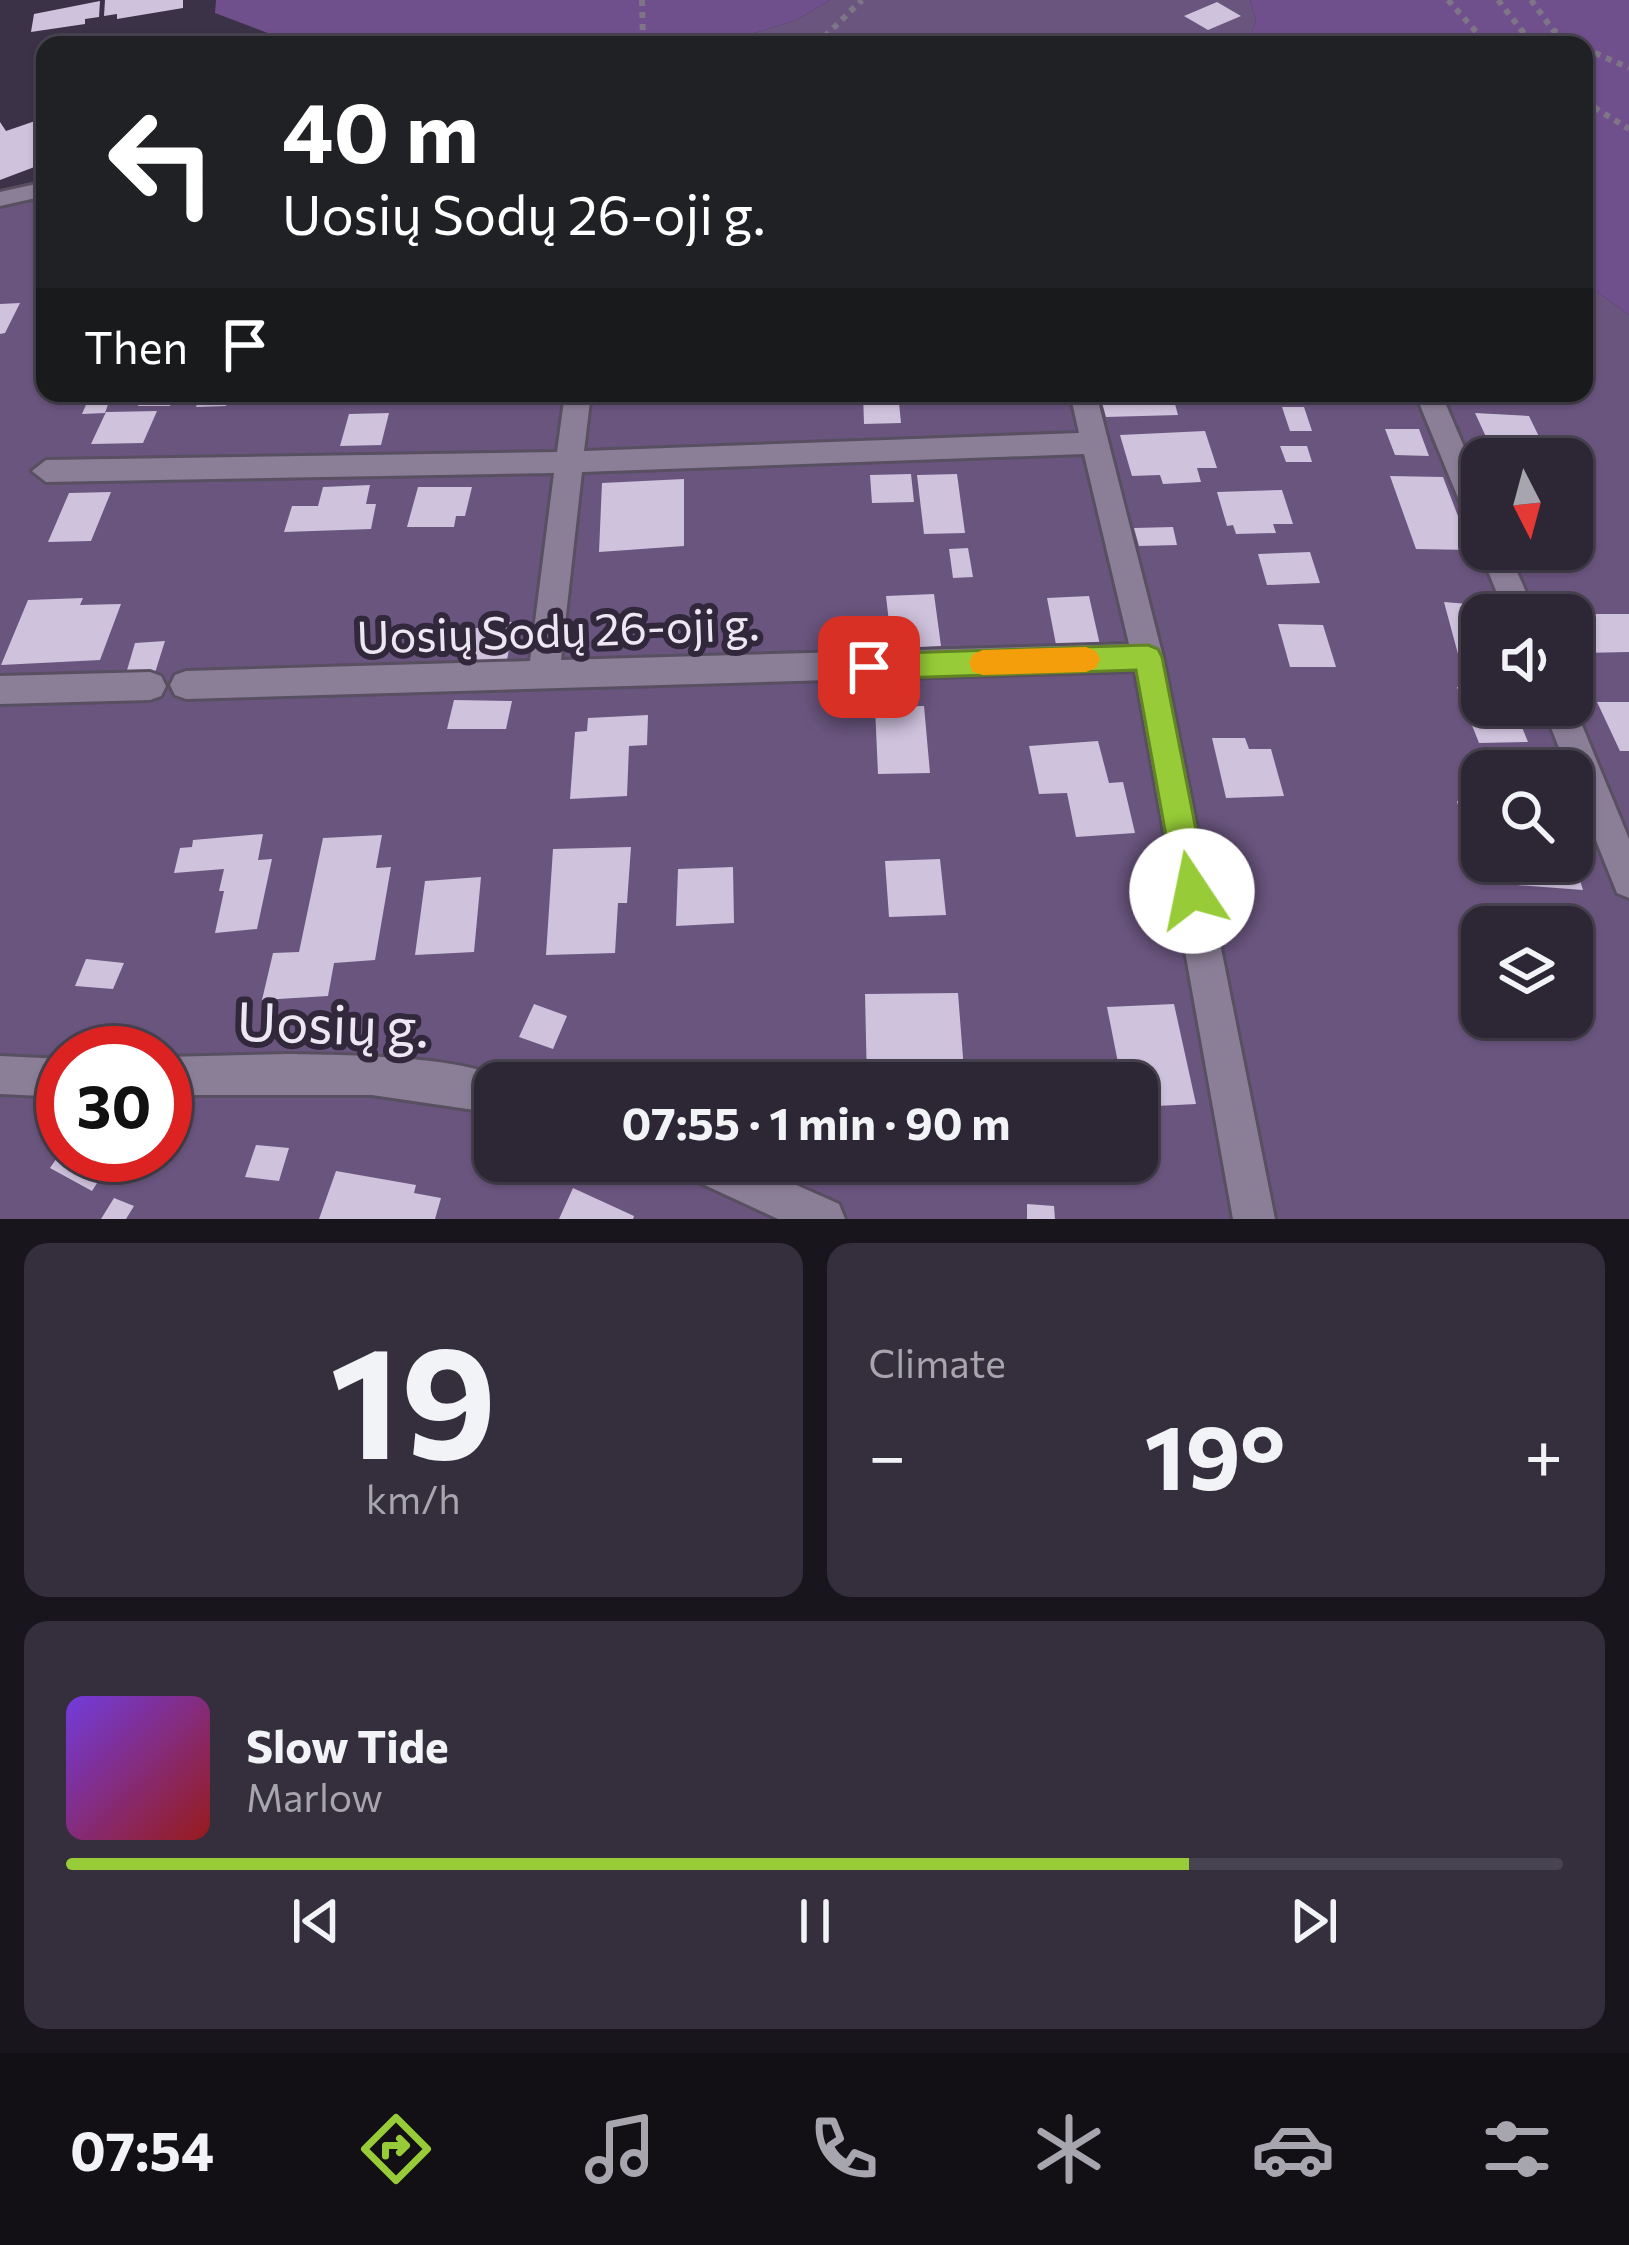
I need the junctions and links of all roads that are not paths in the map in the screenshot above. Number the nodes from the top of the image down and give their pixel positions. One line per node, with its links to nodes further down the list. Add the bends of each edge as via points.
1 (36, 191): 2 (street)
2 (0, 199)
3 (577, 402): 7 (street)
4 (1085, 402): 6 (street)
5 (1432, 402): 9 (street)
6 (1096, 443): 7 (street); 10 (street)
7 (569, 462): 8 (street); 11 (street)
8 (46, 471)
9 (1461, 472)
10 (1148, 657): 11 (street, Uosių Sodų 26-oji g.); 23 (street)
11 (543, 678): 13 (street, Uosių Sodų 26-oji g.)
12 (150, 686): 14 (street)
13 (186, 686)
14 (0, 689)
15 (1566, 726): 16 (street)
16 (1629, 881)
17 (0, 1075): 19 (street)
18 (192, 1075): 20 (street, Uosių g., via 324,1072)
19 (36, 1077)
20 (474, 1089)
21 (743, 1182): 22 (street)
22 (824, 1219)
23 (1254, 1219)

